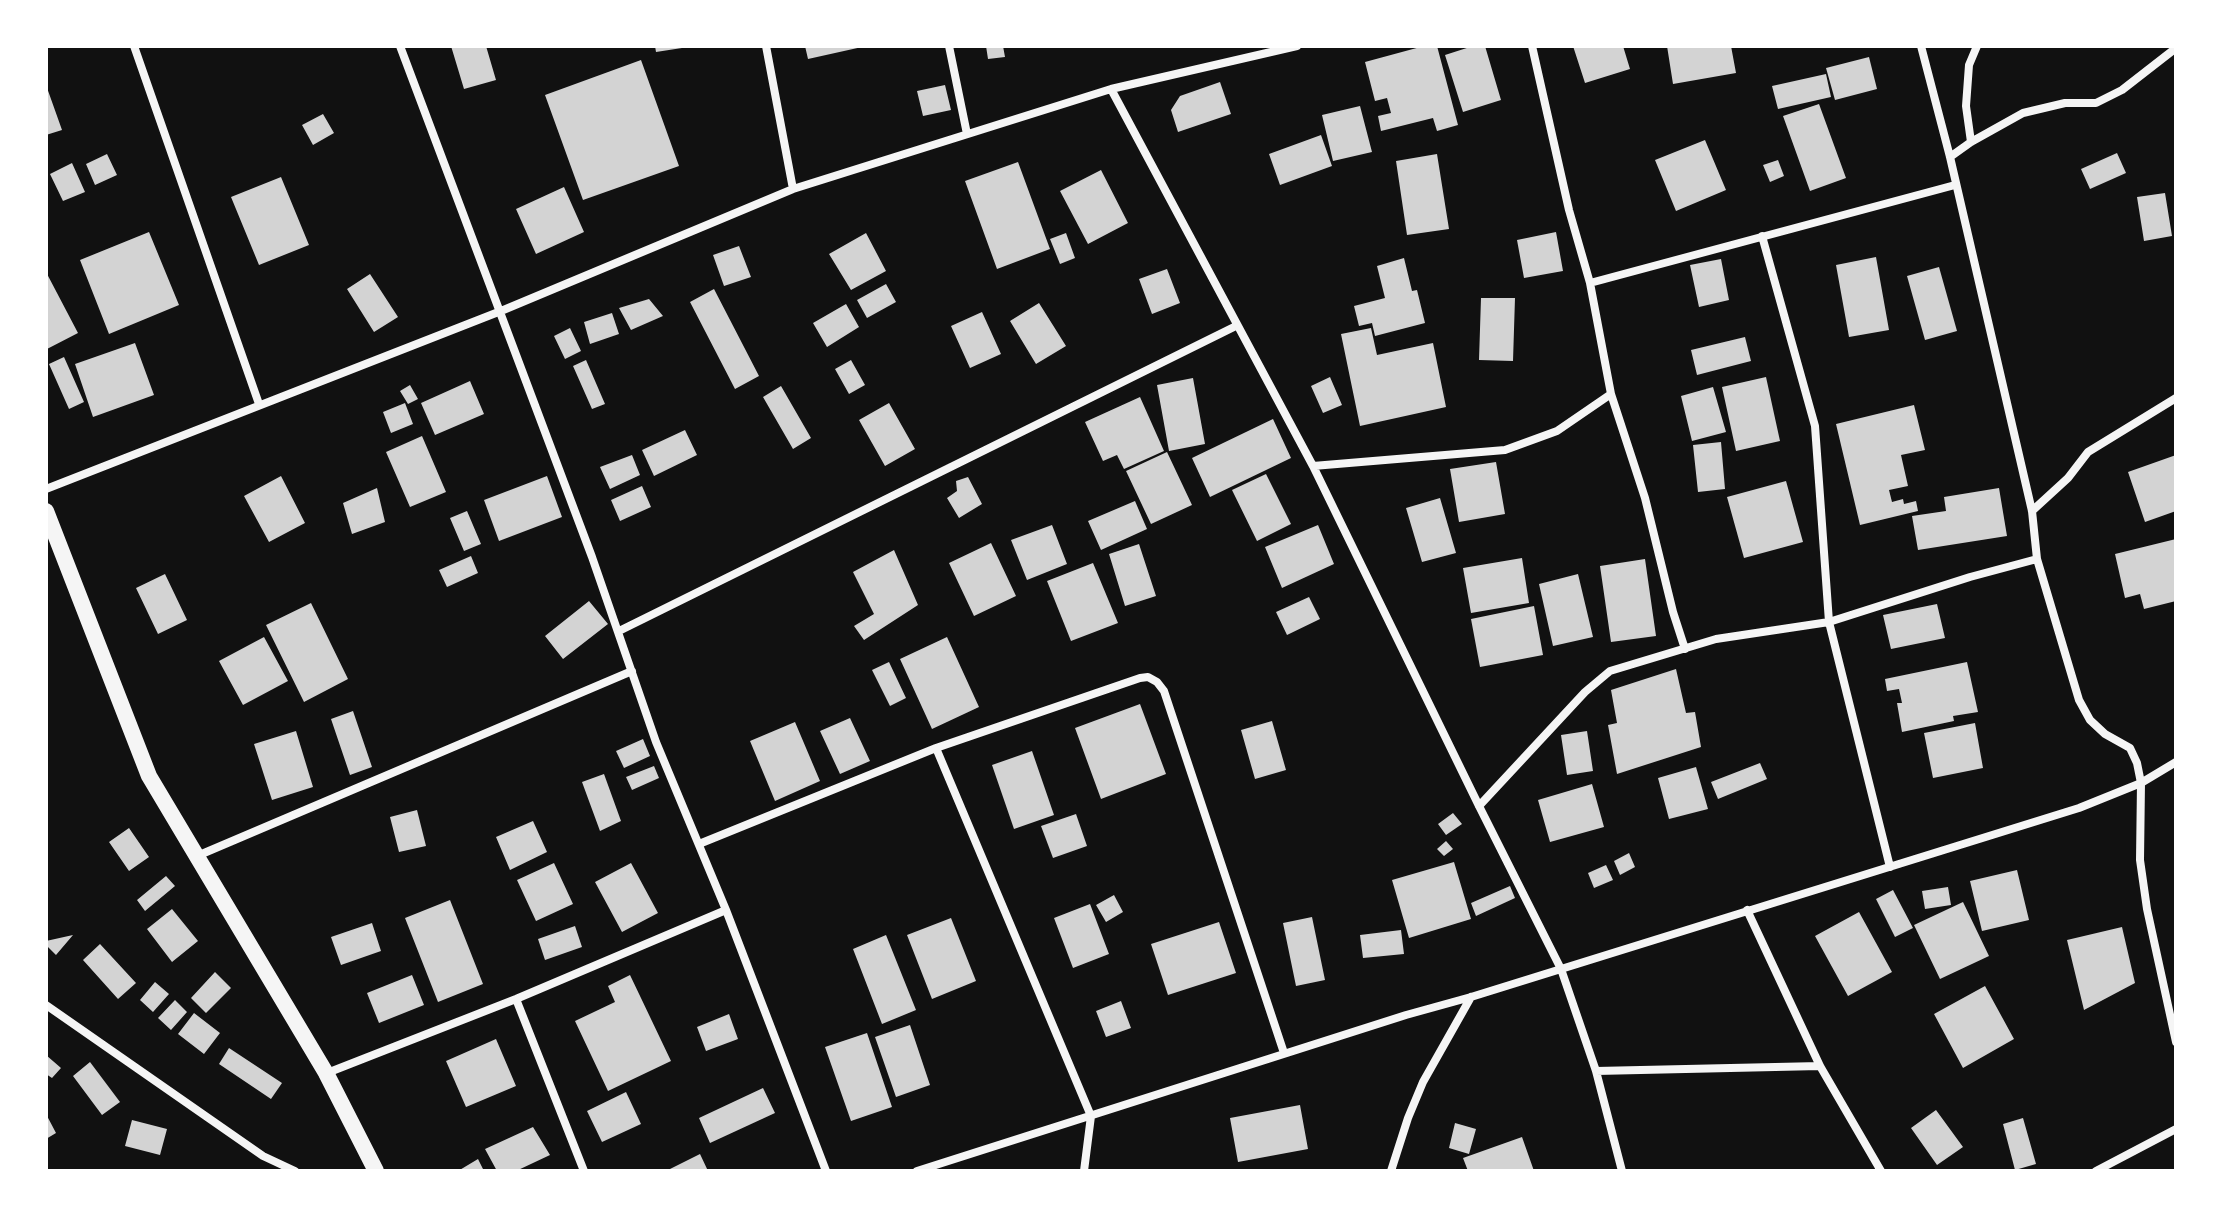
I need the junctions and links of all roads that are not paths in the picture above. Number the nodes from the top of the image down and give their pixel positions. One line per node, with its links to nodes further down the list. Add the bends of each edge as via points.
1 (134, 46): 22 (street)
2 (400, 46): 18 (street)
3 (766, 46): 15 (street)
4 (949, 46): 11 (street)
5 (1297, 46): 10 (street)
6 (1532, 46): 17 (street)
7 (1921, 46): 13 (street)
8 (1977, 46): 12 (street, via 1969,65 1966,106)
9 (2176, 48): 12 (street, via 2122,90 2096,103 2065,103 2023,113)
10 (1111, 89): 11 (street); 19 (street)
11 (967, 134): 15 (street)
12 (1971, 142): 13 (street)
13 (1950, 157): 14 (street)
14 (1955, 185): 16 (street); 26 (street)
15 (793, 189): 18 (street)
16 (1762, 236): 17 (street); 28 (street, via 1815,426)
17 (1590, 283): 20 (street)
18 (501, 311): 22 (street); 29 (street)
19 (1236, 326): 23 (street); 29 (street)
20 (1611, 394): 23 (street, via 1557,431 1505,450); 30 (street)
21 (2176, 398): 26 (street, via 2088,452)
22 (259, 404): 24 (street)
23 (1313, 466): 35 (street)
24 (46, 489)
25 (46, 511): 37 (main road, via 149,776)
26 (2032, 511): 27 (street)
27 (2037, 559): 28 (street); 34 (street, via 2079,700 2090,720 2130,748)
28 (1829, 622): 30 (street, via 1716,639); 38 (street)
29 (619, 631): 31 (street)
30 (1685, 649): 35 (street, via 1610,671)
31 (632, 671): 36 (street); 37 (street)
32 (936, 748): 36 (street); 46 (street, via 1140,678 1157,682); 50 (street)
33 (2176, 762): 34 (street)
34 (2141, 783): 38 (street, via 2079,808); 45 (street, via 2143,885)
35 (1479, 806): 41 (street)
36 (699, 844): 39 (street)
37 (197, 856): 49 (main road)
38 (1890, 867): 40 (street)
39 (726, 910): 43 (street); 55 (street)
40 (1747, 910): 41 (street); 47 (street)
41 (1561, 969): 42 (street); 48 (street)
42 (1471, 997): 46 (street); 58 (street, via 1423,1082)
43 (516, 999): 49 (street); 54 (street)
44 (46, 1005): 52 (street, via 263,1156)
45 (2176, 1042)
46 (1284, 1053): 50 (street)
47 (1820, 1066): 48 (street); 60 (street)
48 (1596, 1071): 59 (street)
49 (326, 1073): 53 (main road)
50 (1091, 1116): 56 (street); 57 (street)
51 (2176, 1129): 61 (street)
52 (295, 1171)
53 (376, 1171)
54 (584, 1171)
55 (826, 1171)
56 (917, 1171)
57 (1084, 1171)
58 (1391, 1171)
59 (1622, 1171)
60 (1881, 1171)
61 (2096, 1171)

